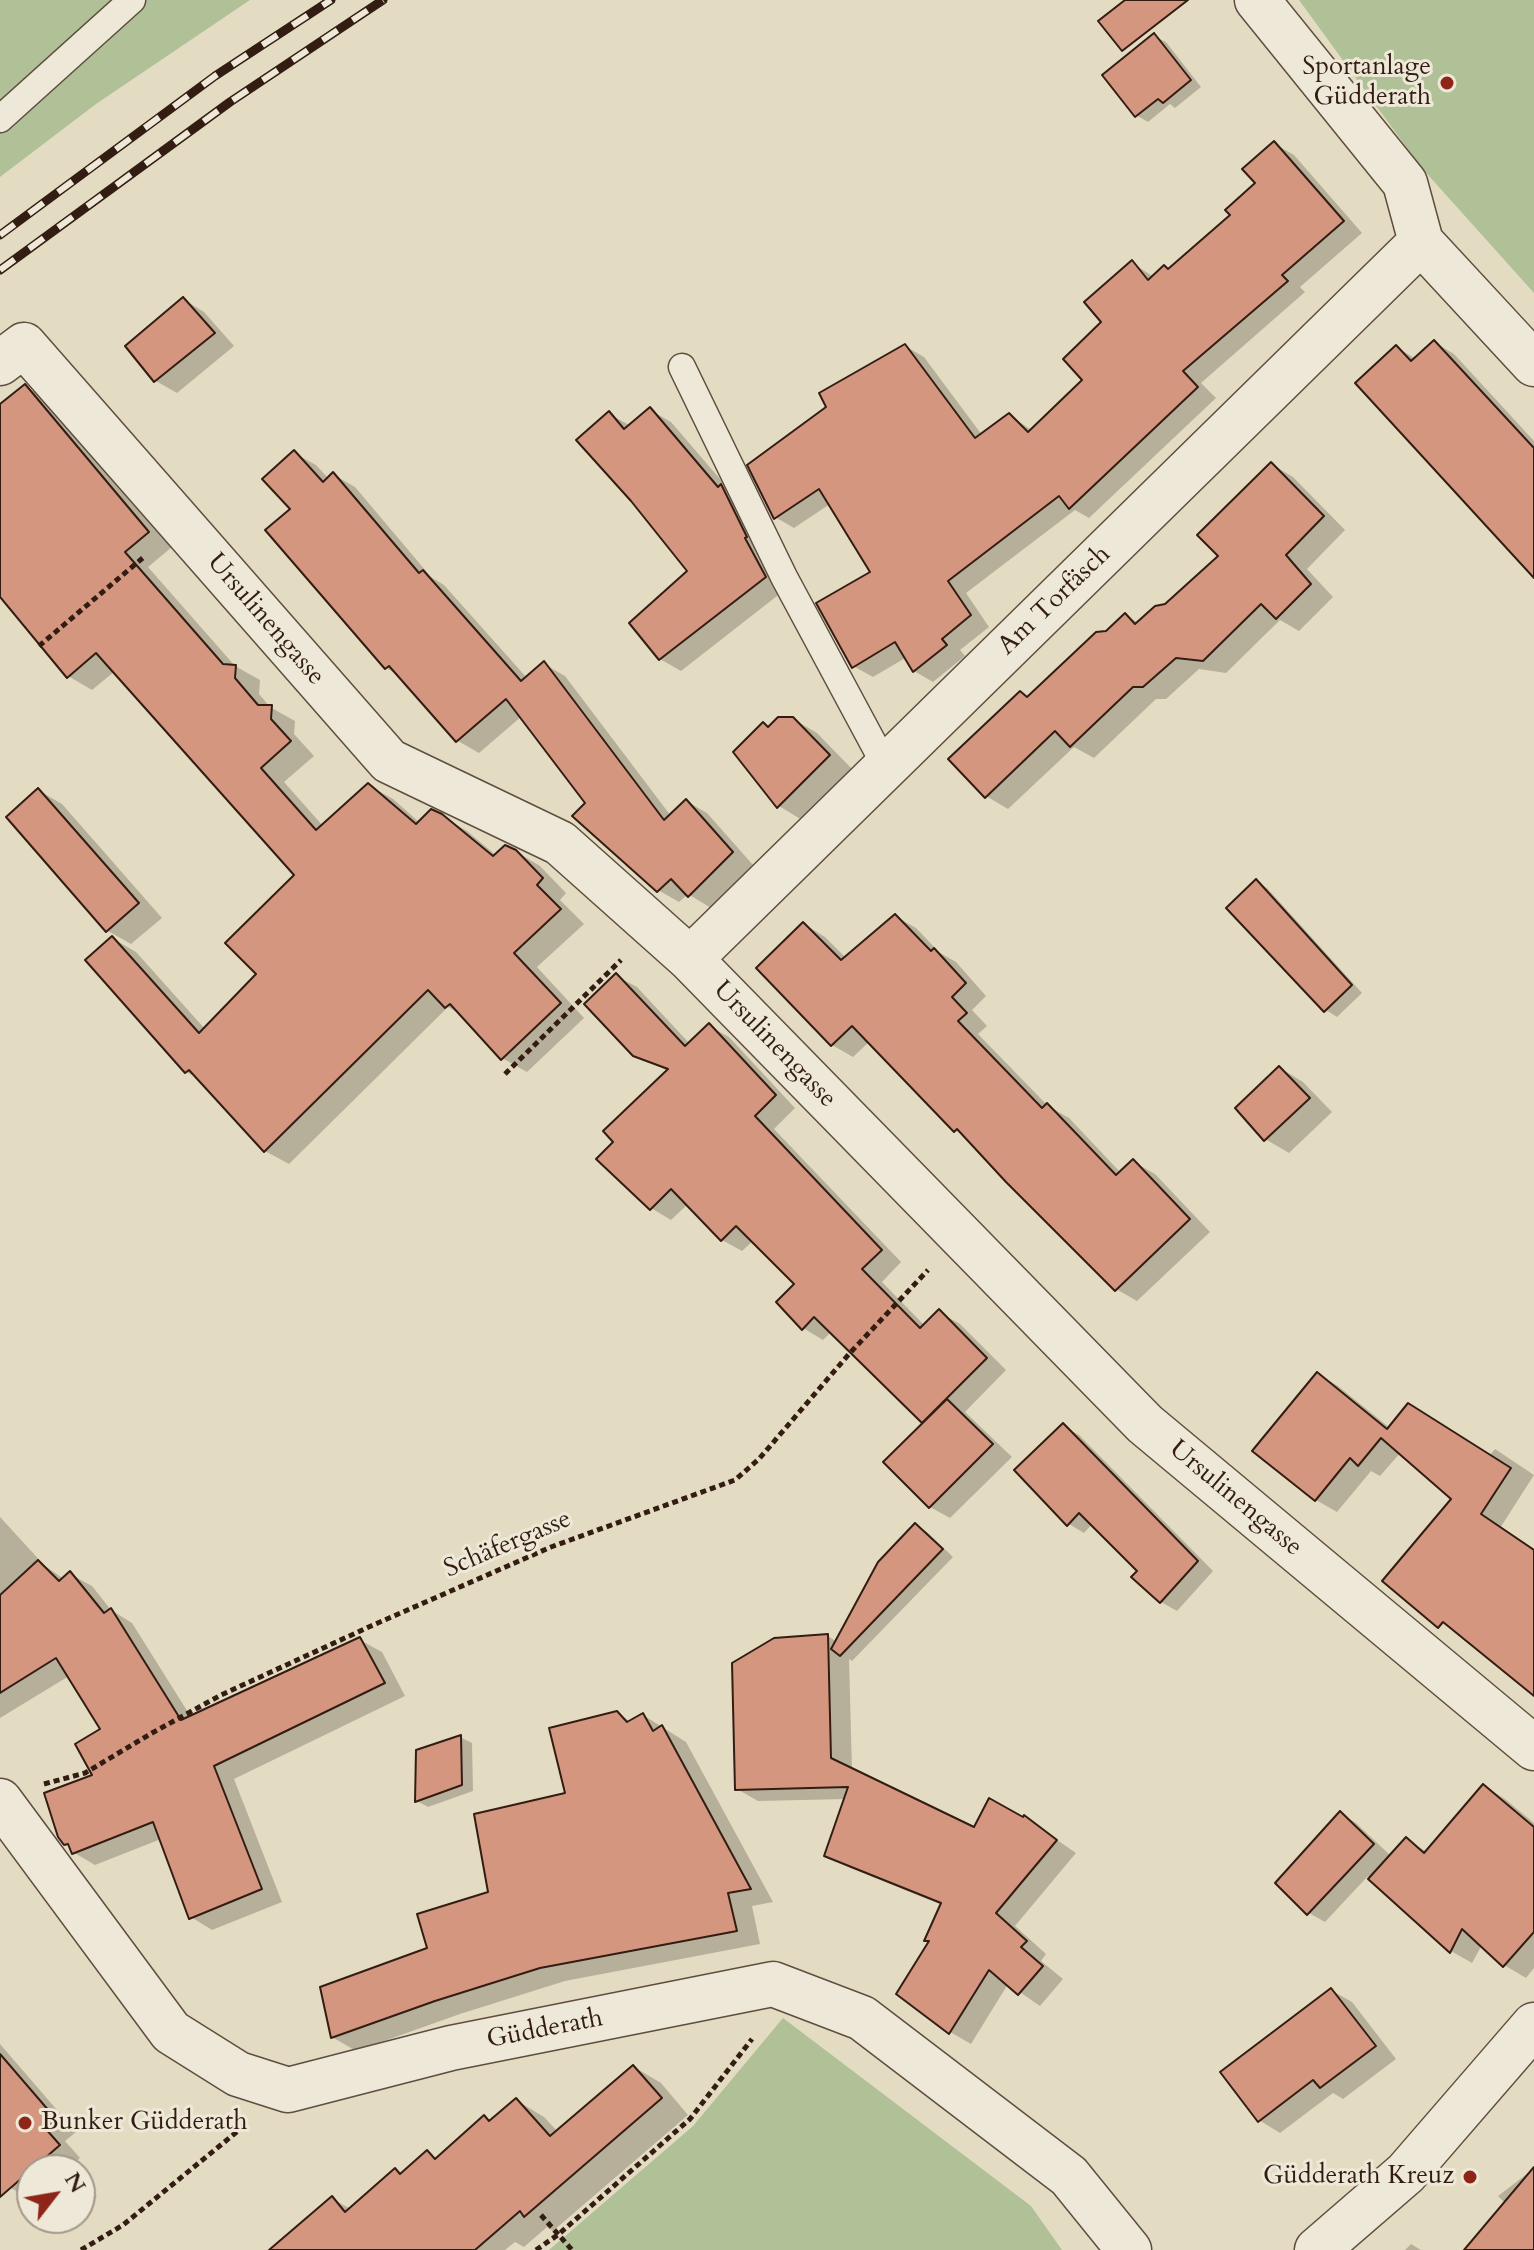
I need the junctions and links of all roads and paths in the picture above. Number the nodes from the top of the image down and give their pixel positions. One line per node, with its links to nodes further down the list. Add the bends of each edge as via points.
1 (132, 0): 3 (lane)
2 (1257, 0): 4 (street, via 1405,183)
3 (0, 119)
4 (1421, 242): 6 (street); 10 (street, Am Torfäsch)
5 (12, 354): 8 (street, Ursulinengasse)
6 (1534, 364)
7 (682, 367): 10 (lane, via 784,577)
8 (182, 525): 9 (path); 11 (street, Ursulinengasse, via 389,761 560,843)
9 (39, 646)
10 (886, 767): 12 (street, Am Torfäsch)
11 (654, 927): 12 (street, Ursulinengasse); 13 (path)
12 (690, 959): 14 (street, Ursulinengasse)
13 (505, 1074)
14 (960, 1235): 15 (street, Ursulinengasse, via 1145,1424); 16 (path, Schäfergasse, via 735,1480 551,1547 371,1626 221,1695 85,1773)
15 (1534, 1748)
16 (43, 1784)
17 (0, 1801): 20 (street, via 171,2032 238,2074)
18 (789, 1990): 20 (street, Güdderath, via 773,1984 482,2042); 22 (path, via 690,2119); 26 (street, Güdderath, via 862,2018 1069,2176)
19 (1534, 2025): 27 (street, via 1406,2173)
20 (288, 2090): 23 (path, via 123,2225)
21 (541, 2215): 22 (path)
22 (559, 2234): 24 (path); 25 (path)
23 (81, 2250)
24 (536, 2250)
25 (572, 2250)
26 (1129, 2250)
27 (1317, 2250)

